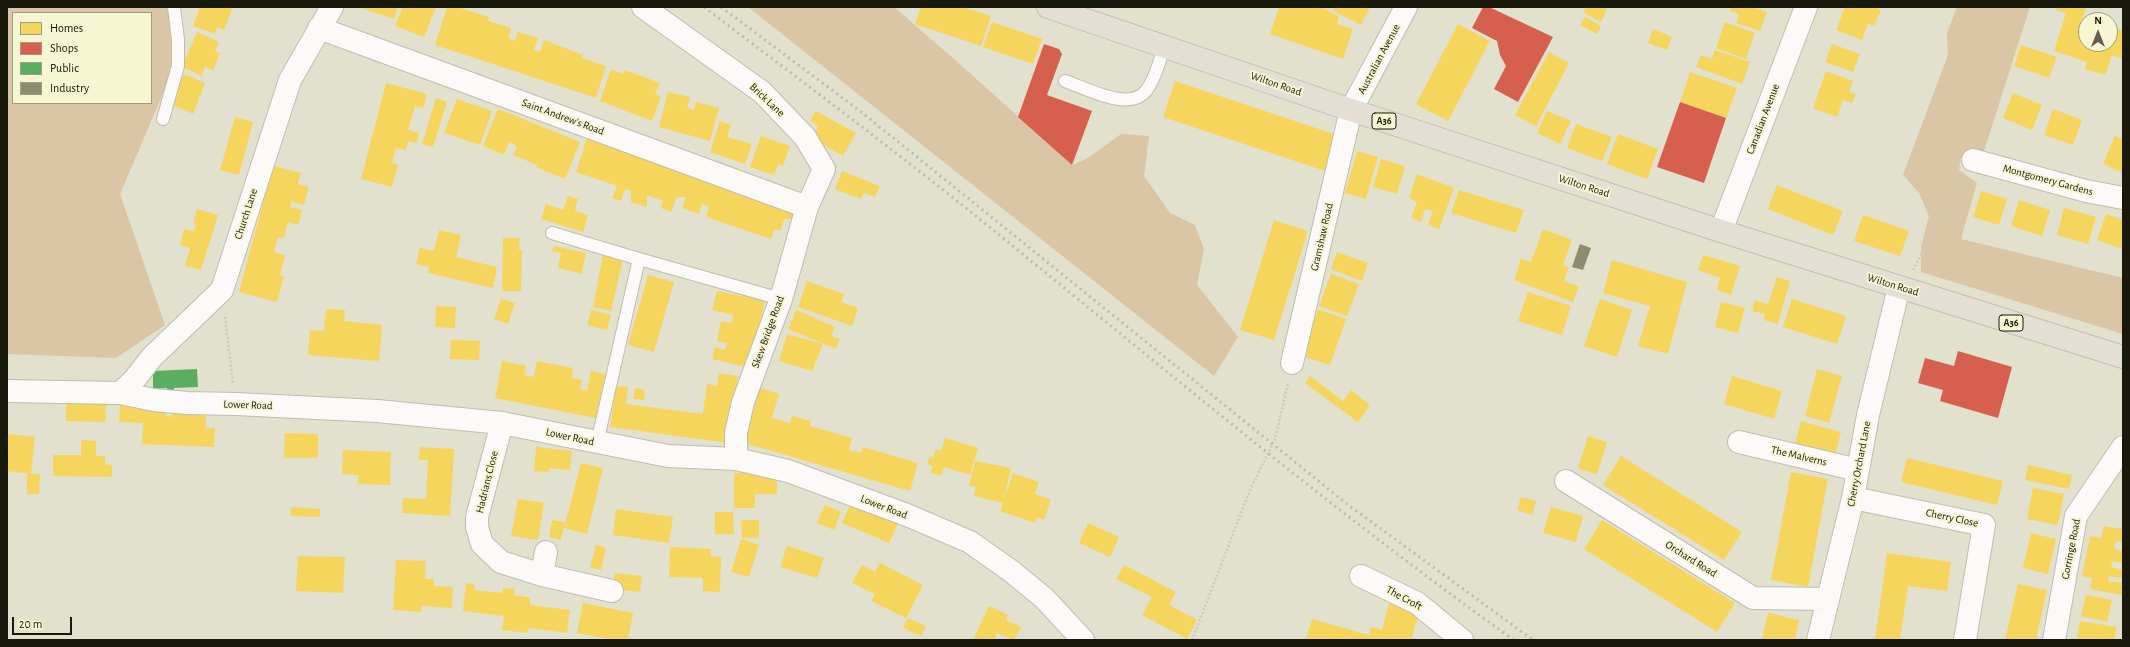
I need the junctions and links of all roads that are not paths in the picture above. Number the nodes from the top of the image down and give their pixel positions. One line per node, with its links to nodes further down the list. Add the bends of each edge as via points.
1 (174, 7): 11 (lane, via 178,66)
2 (332, 7): 7 (street, Church Lane)
3 (643, 7): 14 (street, Brick Lane, via 762,92 806,137 824,169)
4 (1048, 7): 8 (highway, Wilton Road / A36)
5 (1406, 7): 10 (street, Australian Avenue)
6 (1806, 7): 15 (street, Canadian Avenue)
7 (319, 28): 14 (street, Saint Andrew's Road); 23 (street, Church Lane, via 290,80 222,290)
8 (1165, 46): 9 (lane, via 1145,92 1132,100 1120,101); 10 (highway, Wilton Road / A36)
9 (1065, 81)
10 (1351, 110): 15 (highway, Wilton Road / A36); 21 (street, Gramshaw Road)
11 (163, 119)
12 (1973, 160): 13 (street, Montgomery Gardens, via 2086,191)
13 (2123, 198)
14 (807, 207): 19 (street, Skew Bridge Road)
15 (1721, 231): 18 (highway, Wilton Road / A36)
16 (552, 233): 17 (lane)
17 (639, 259): 19 (lane); 26 (lane)
18 (1899, 287): 20 (highway, Wilton Road / A36); 29 (street, Cherry Orchard Lane, via 1868,415)
19 (781, 299): 28 (street, Skew Bridge Road, via 743,402 736,433)
20 (2123, 357)
21 (1292, 363)
22 (7, 391): 23 (street, Lower Road)
23 (120, 393): 24 (street, Lower Road, via 187,403 377,411)
24 (502, 423): 26 (street, Lower Road); 33 (street, Hadrians Close, via 477,517 477,527 482,544 494,557 501,562)
25 (1739, 442): 29 (street, The Malverns)
26 (597, 443): 28 (street, Lower Road, via 668,456)
27 (2123, 447): 41 (street, Gorringe Road, via 2076,516)
28 (736, 459): 37 (street, Lower Road, via 788,471 907,515 970,542 1011,570 1044,598)
29 (1858, 470): 31 (street, Cherry Orchard Lane)
30 (1566, 481): 36 (street, Orchard Road, via 1753,598)
31 (1853, 498): 36 (street, Cherry Orchard Lane); 40 (street, Cherry Close, via 1984,525)
32 (546, 552): 33 (street)
33 (542, 575): 35 (street, Hadrians Close)
34 (1361, 576): 38 (street, The Croft, via 1417,603)
35 (612, 591)
36 (1827, 599): 39 (street, Cherry Orchard Lane)
37 (1083, 640)
38 (1462, 640)
39 (1818, 640)
40 (1965, 640)
41 (2054, 640)

